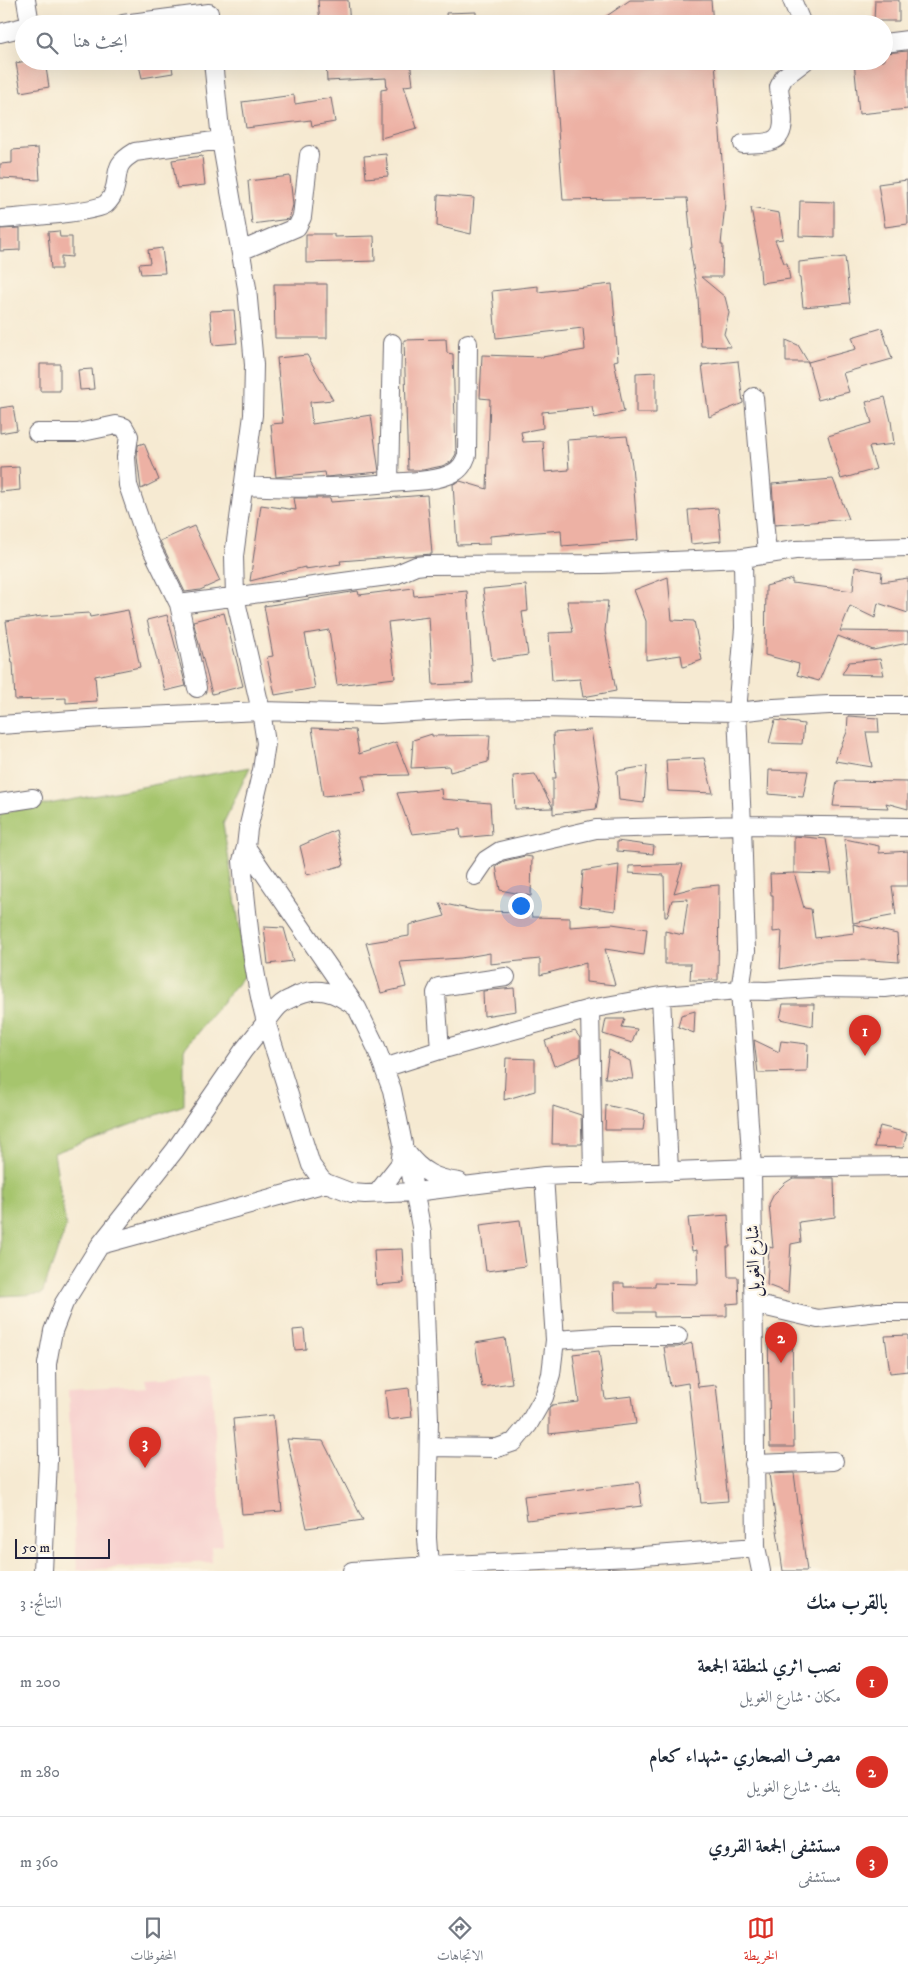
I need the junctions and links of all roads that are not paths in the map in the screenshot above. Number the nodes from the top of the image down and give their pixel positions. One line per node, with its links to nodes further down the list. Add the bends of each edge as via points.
1 (26, 0): 4 (street)
2 (792, 0): 6 (street)
3 (209, 12): 5 (street)
4 (28, 15)
5 (188, 15)
6 (798, 15)
7 (15, 29): 8 (street)
8 (0, 33)
9 (908, 40): 10 (street)
10 (893, 41)
11 (214, 70): 13 (street)
12 (793, 70): 14 (street, via 780,81 784,128 780,136 771,141)
13 (221, 140): 16 (street, via 135,152 124,158 118,169 113,195 106,204 87,210); 17 (street)
14 (743, 144)
15 (309, 155): 17 (street, via 302,217 297,226)
16 (2, 219)
17 (241, 251): 23 (street, via 254,365 253,415)
18 (392, 343): 22 (street)
19 (468, 343): 22 (street, via 467,455 463,465 445,476)
20 (754, 397): 25 (street)
21 (37, 433): 28 (street, via 78,433 116,425 124,427 128,436 128,485 135,511)
22 (389, 483): 23 (street, via 296,489)
23 (244, 486): 27 (street, via 234,556)
24 (908, 547): 25 (street, via 795,550)
25 (767, 554): 26 (street)
26 (743, 558): 27 (street, via 601,564 425,565 395,575); 32 (street, شارع الغويل, via 744,628)
27 (235, 596): 28 (street); 31 (street)
28 (179, 604): 29 (street)
29 (197, 688)
30 (908, 705): 32 (street, via 829,705)
31 (261, 711): 32 (street, via 380,714 540,708); 33 (street); 38 (street, via 266,743)
32 (737, 712): 36 (street, شارع الغويل)
33 (0, 725)
34 (33, 798): 35 (street)
35 (0, 803)
36 (742, 825): 37 (street); 39 (street, via 596,829 500,851 486,860); 42 (street, شارع الغويل, via 746,951)
37 (908, 827)
38 (246, 847): 44 (street); 46 (street, via 242,861 246,908)
39 (475, 876)
40 (506, 977): 47 (street, via 439,986 436,993)
41 (908, 985): 42 (street)
42 (740, 990): 43 (street); 51 (street, شارع الغويل)
43 (662, 996): 45 (street); 52 (street)
44 (357, 1008): 46 (street, via 332,992 310,990 279,1006); 48 (street)
45 (590, 1009): 47 (street); 54 (street)
46 (266, 1022): 55 (street, via 311,1165); 59 (street, via 243,1050 175,1150)
47 (440, 1050): 48 (street)
48 (384, 1068): 49 (street)
49 (405, 1149): 56 (street, via 421,1169 437,1178); 57 (street, via 400,1164); 58 (street)
50 (908, 1166): 51 (street)
51 (752, 1168): 52 (street); 60 (street, شارع الغويل)
52 (669, 1172): 54 (street)
53 (544, 1176): 54 (street); 56 (street); 63 (street)
54 (593, 1176)
55 (326, 1183): 57 (street, via 352,1192); 59 (street)
56 (474, 1186): 58 (street)
57 (378, 1192): 58 (street)
58 (416, 1192): 64 (street, via 422,1232)
59 (100, 1244): 70 (street, via 64,1303 53,1331 47,1364 48,1460)
60 (754, 1304): 61 (street, via 818,1319); 66 (street, شارع الغويل)
61 (908, 1312)
62 (678, 1336): 63 (street)
63 (555, 1340): 64 (street, via 544,1398 514,1442 497,1448)
64 (429, 1447): 69 (street, via 427,1538)
65 (834, 1461): 66 (street)
66 (754, 1464): 67 (street, شارع الغويل)
67 (756, 1547): 68 (street); 72 (street, شارع الغويل)
68 (631, 1564): 69 (street)
69 (435, 1567): 71 (street)
70 (43, 1571)
71 (352, 1571)
72 (761, 1571)

